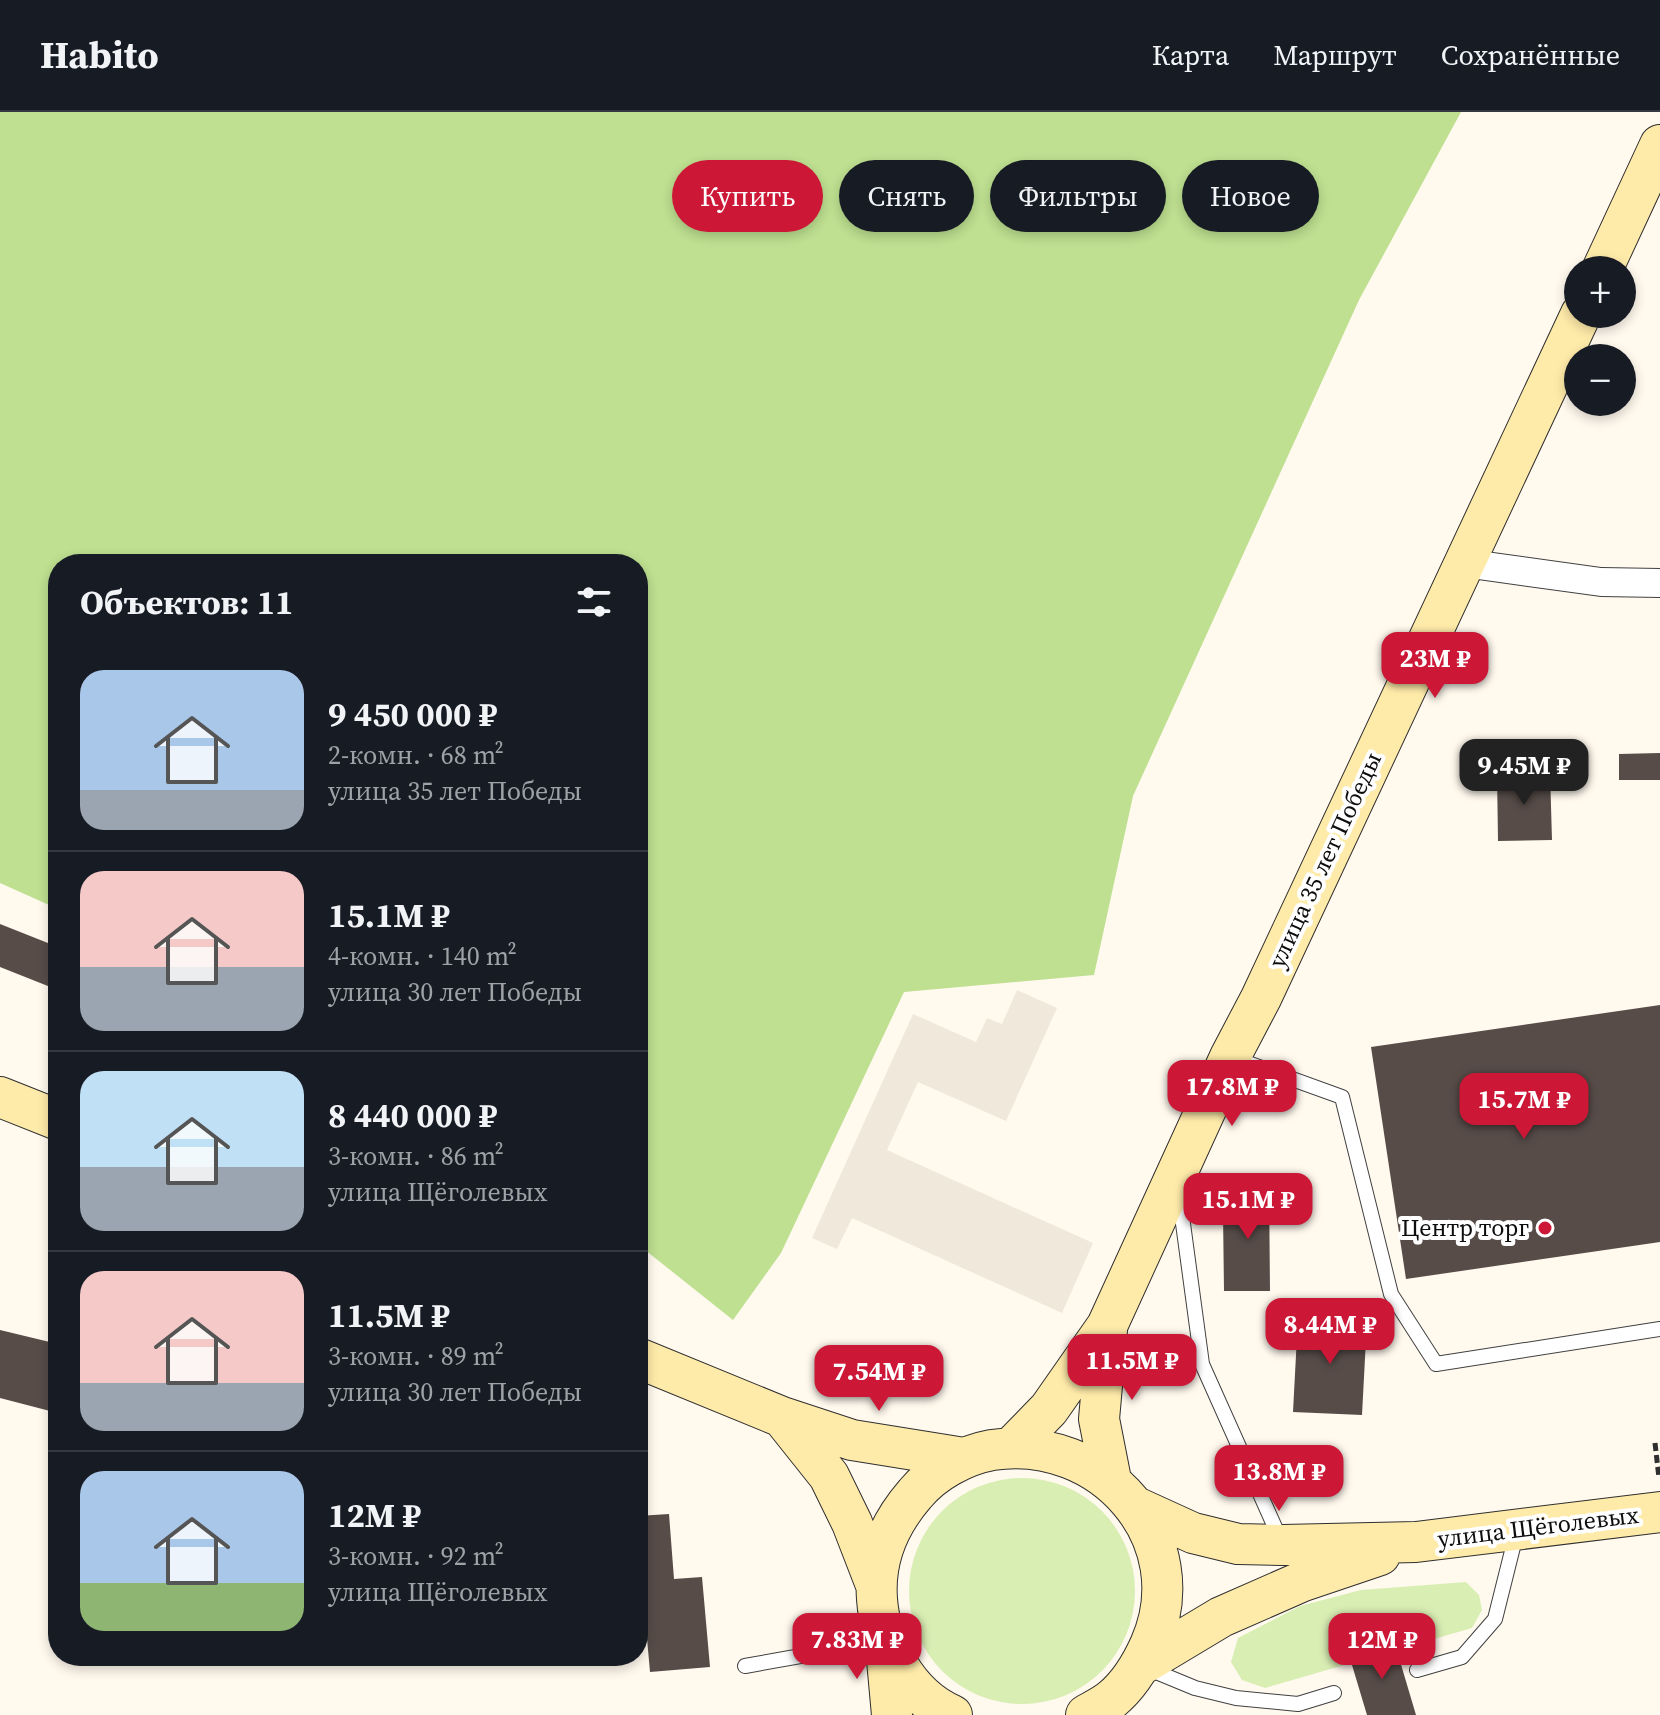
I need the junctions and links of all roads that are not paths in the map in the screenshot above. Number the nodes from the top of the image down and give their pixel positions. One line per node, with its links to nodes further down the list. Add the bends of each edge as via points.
1 (1660, 145): 2 (main road)
2 (1608, 256)
3 (1574, 328): 4 (main road, улица 35 лет Победы)
4 (1464, 563): 5 (street, via 1601,582); 6 (main road, улица 35 лет Победы)
5 (1660, 583)
6 (1230, 1057): 9 (main road, улица 35 лет Победы); 11 (lane, via 1342,1097 1391,1294 1436,1364)
7 (0, 1097): 8 (main road)
8 (48, 1116)
9 (1176, 1174): 10 (main road, улица 35 лет Победы); 20 (lane, via 1202,1364)
10 (1107, 1326): 14 (main road, via 1049,1409); 16 (main road, via 1099,1419)
11 (1660, 1329)
12 (648, 1362): 13 (main road)
13 (782, 1417): 15 (main road, via 852,1440); 21 (main road, via 829,1476)
14 (1012, 1447): 15 (main road); 16 (main road, via 1047,1450 1081,1461)
15 (964, 1458): 21 (main road, via 923,1484 898,1513 882,1547)
16 (1123, 1493): 20 (main road, via 1193,1533 1238,1544); 23 (main road, via 1155,1544 1163,1585 1158,1627)
17 (1660, 1512): 18 (main road, улица Щёголевых)
18 (1518, 1529): 19 (main road, улица Щёголевых); 25 (lane, via 1495,1619 1462,1657)
19 (1416, 1542): 20 (main road); 23 (main road, via 1303,1581 1221,1617)
20 (1283, 1545)
21 (876, 1585): 22 (main road)
22 (885, 1641): 24 (lane); 27 (main road); 28 (main road, via 908,1681)
23 (1141, 1665): 26 (lane, via 1195,1688 1236,1698 1298,1704); 29 (main road, via 1112,1699)
24 (745, 1666)
25 (1417, 1670)
26 (1334, 1693)
27 (892, 1715)
28 (952, 1715)
29 (1086, 1715)

